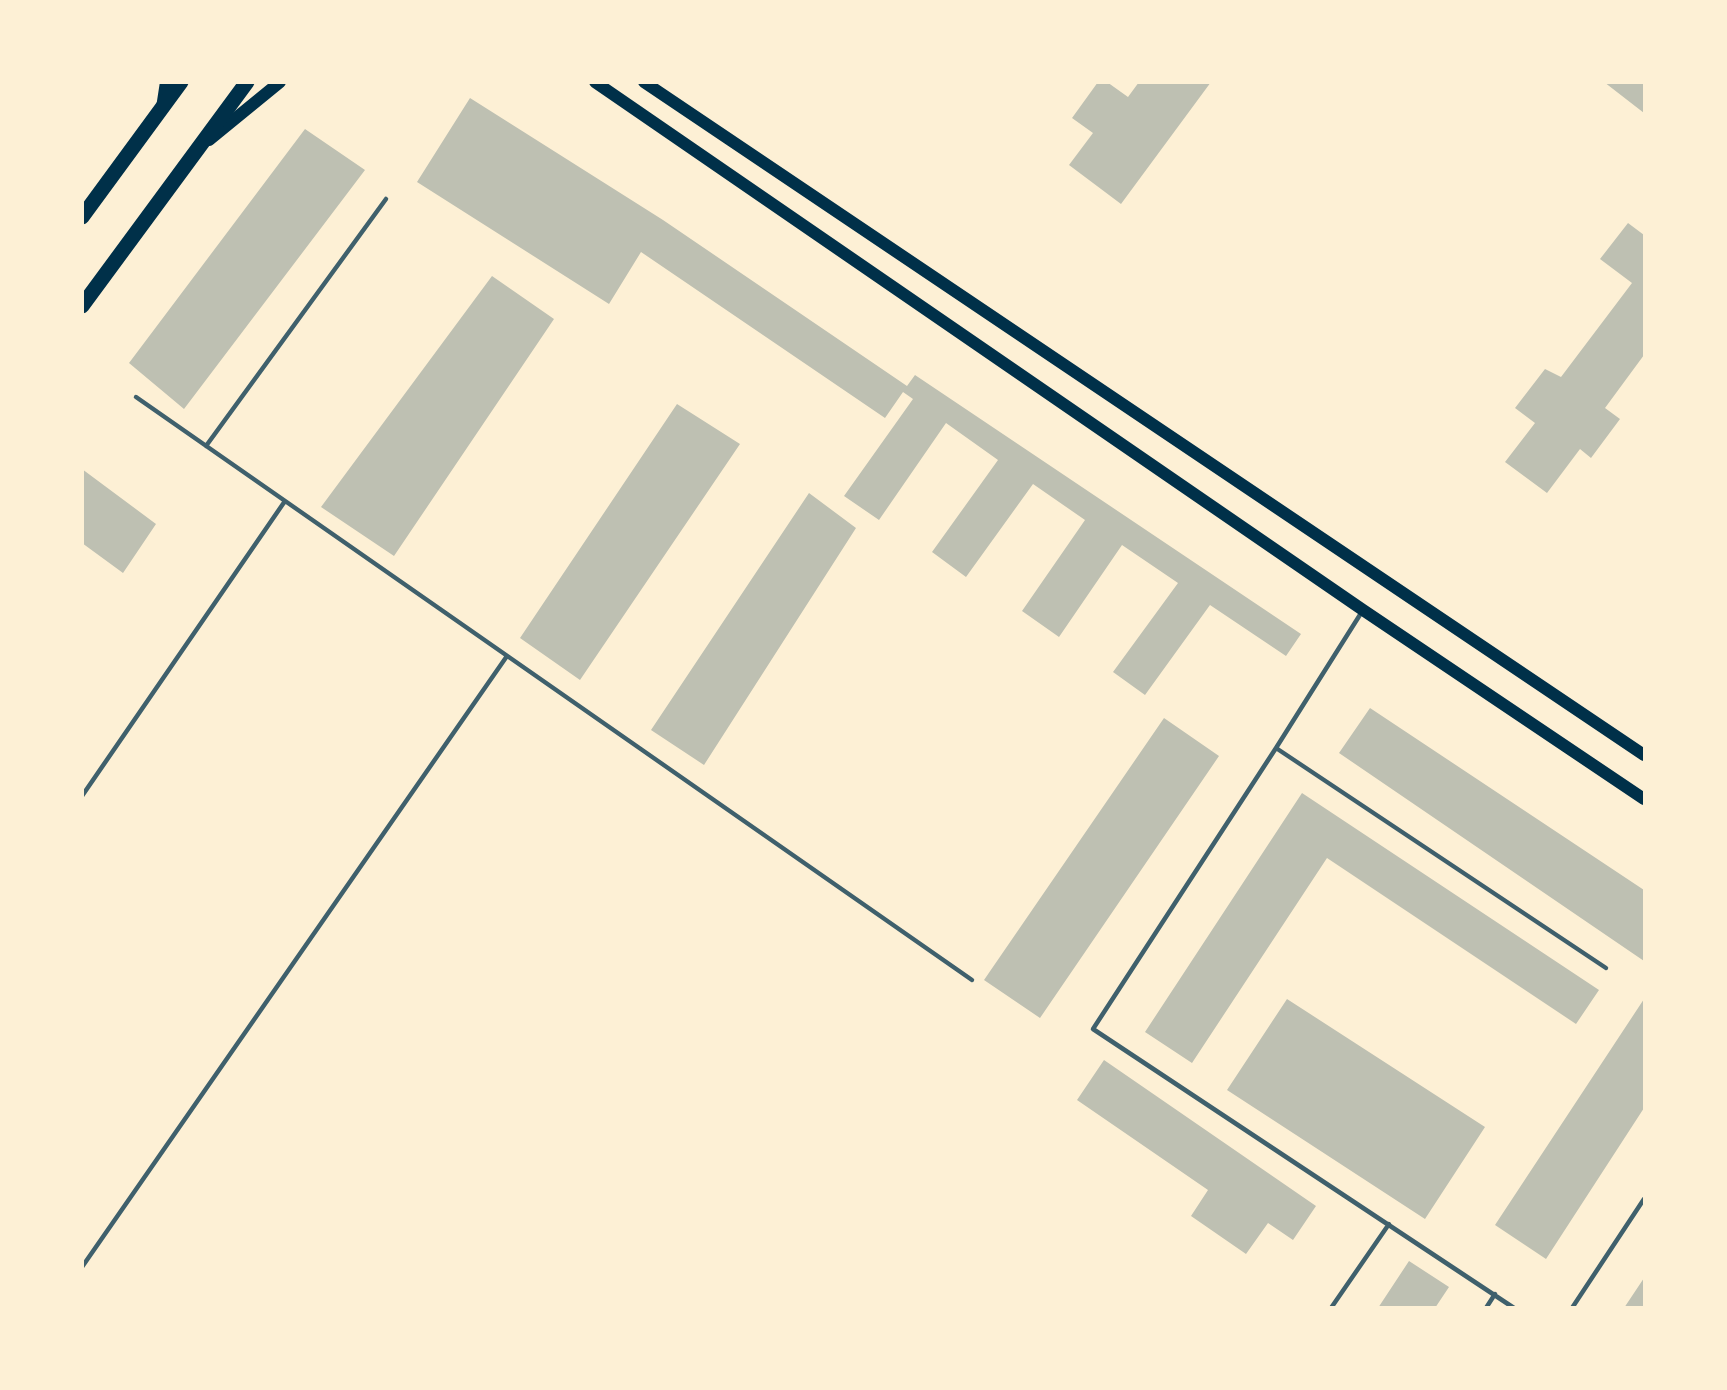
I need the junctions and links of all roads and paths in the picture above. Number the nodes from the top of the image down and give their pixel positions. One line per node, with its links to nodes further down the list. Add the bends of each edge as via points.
1 (166, 82): 7 (main road)
2 (181, 82): 7 (main road)
3 (247, 82): 8 (main road)
4 (280, 82): 8 (main road)
5 (595, 82): 15 (main road)
6 (644, 82): 18 (main road)
7 (162, 108): 10 (main road)
8 (194, 152): 11 (main road)
9 (386, 199): 13 (lane)
10 (82, 217)
11 (82, 306)
12 (136, 397): 13 (lane)
13 (207, 446): 14 (lane)
14 (285, 501): 16 (lane); 19 (lane)
15 (1363, 610): 17 (lane); 20 (main road)
16 (507, 656): 22 (lane); 25 (lane)
17 (1276, 748): 21 (lane); 24 (lane, via 1093,1029)
18 (1644, 755)
19 (82, 796)
20 (1644, 799)
21 (1606, 968)
22 (972, 980)
23 (1644, 1199): 30 (lane)
24 (1389, 1224): 26 (lane); 27 (lane)
25 (82, 1267)
26 (1495, 1294): 28 (lane); 29 (lane)
27 (1331, 1308)
28 (1486, 1308)
29 (1514, 1308)
30 (1572, 1308)

